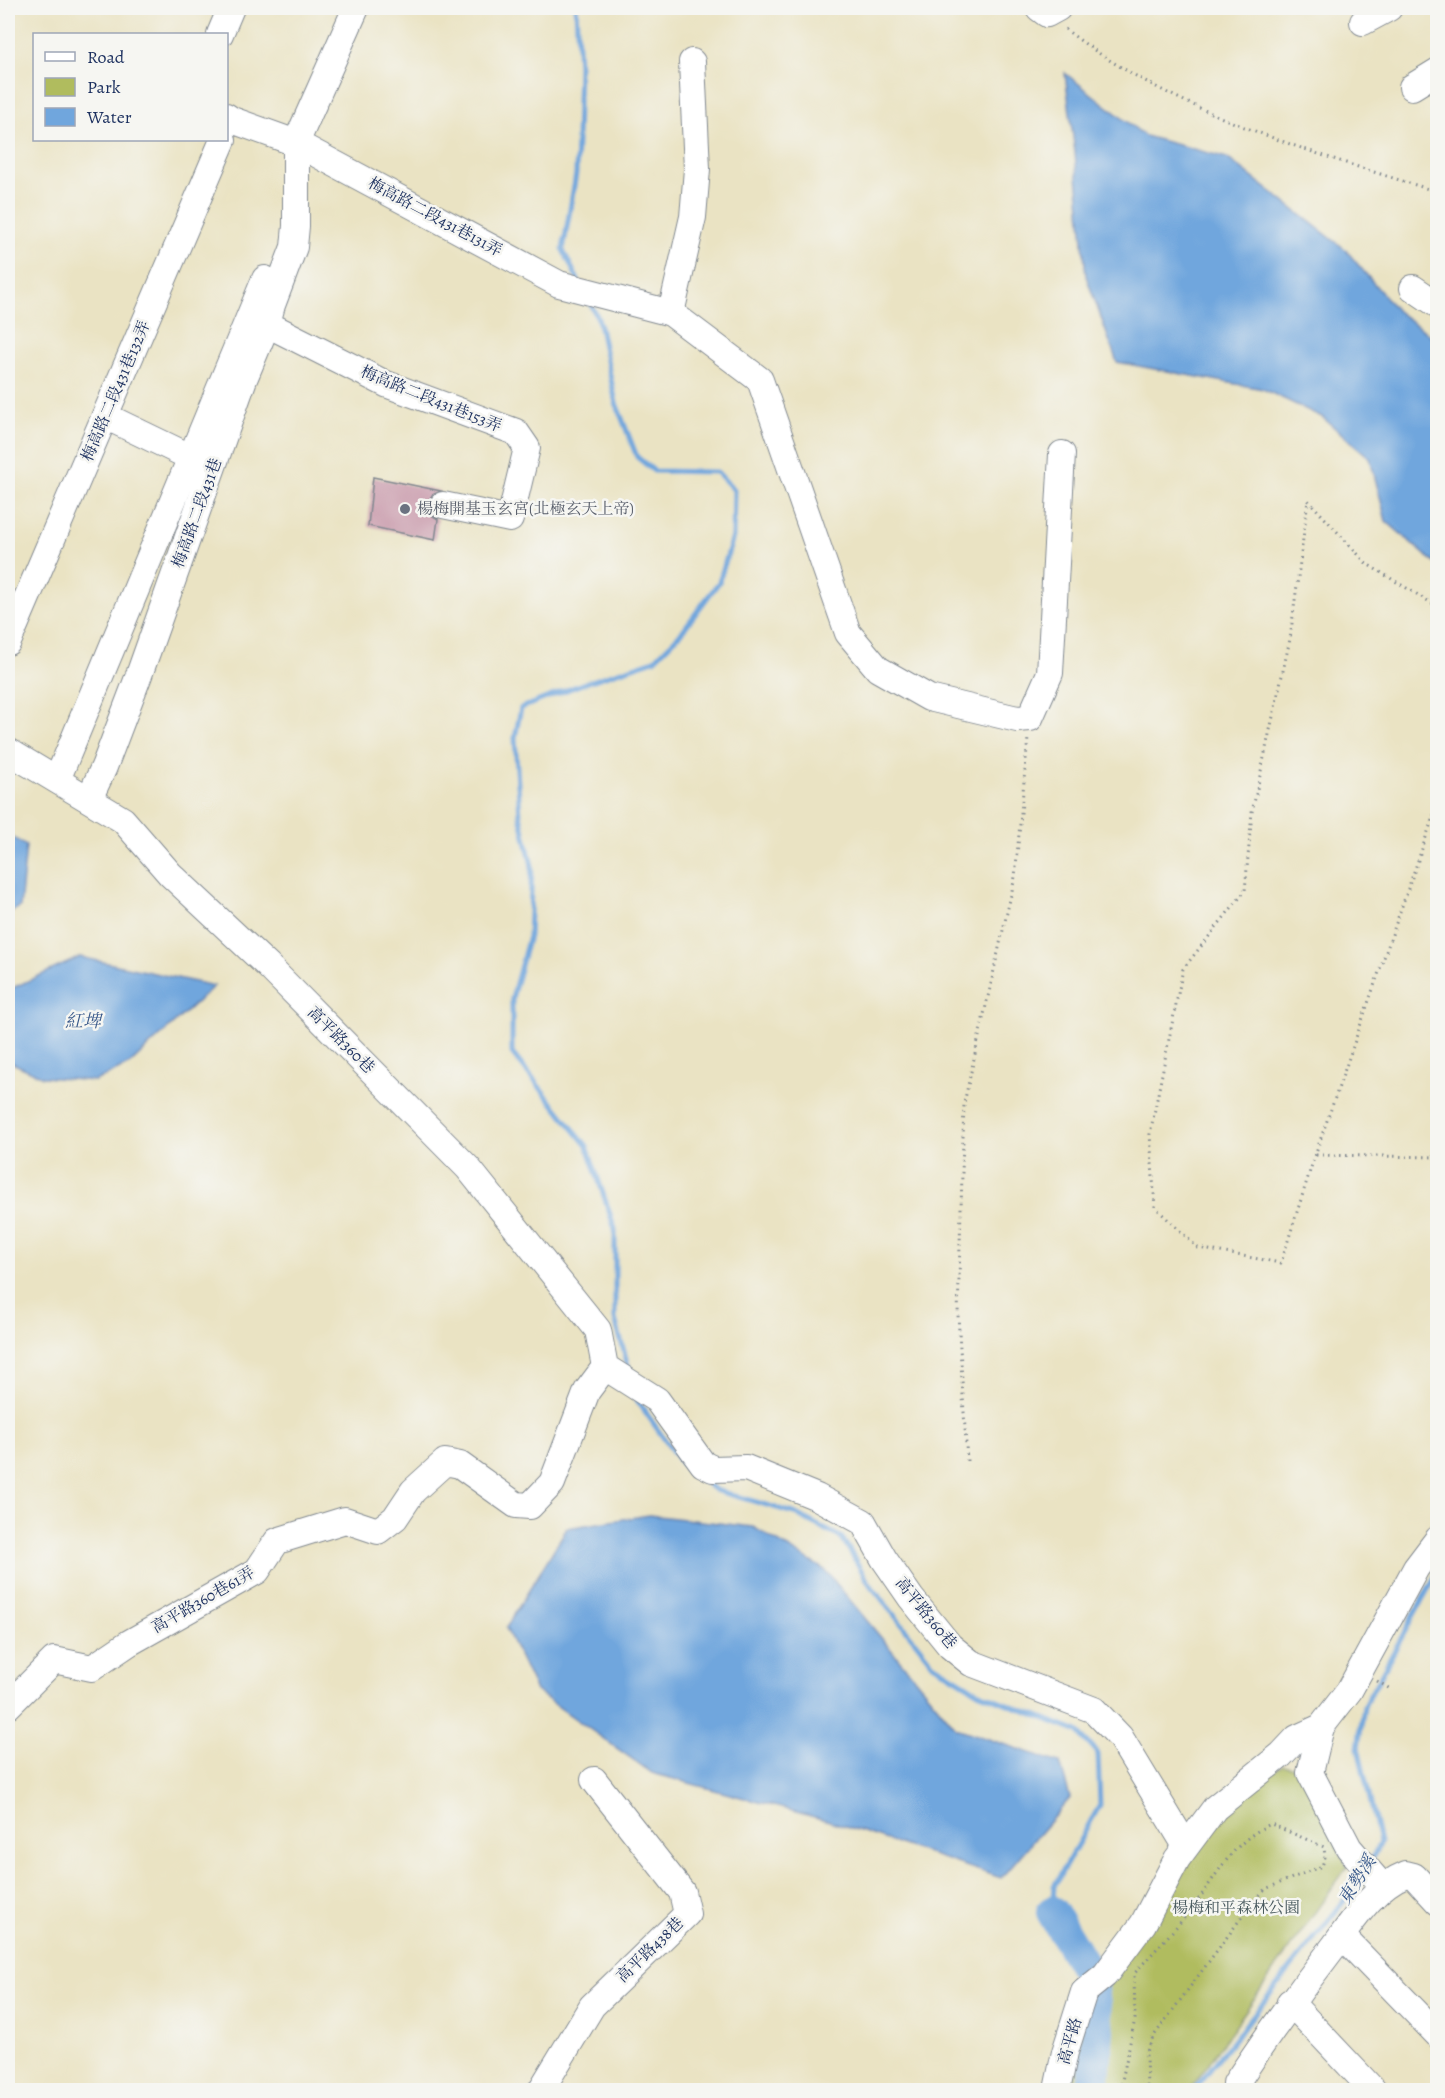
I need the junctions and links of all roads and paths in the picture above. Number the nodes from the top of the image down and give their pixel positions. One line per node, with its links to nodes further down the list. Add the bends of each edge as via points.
1 (231, 8): 6 (street)
2 (356, 8): 12 (street, 梅高路二段431巷)
3 (1389, 8): 5 (street)
4 (1048, 10): 13 (path, via 1069,32 1148,84 1307,151)
5 (1363, 22)
6 (220, 33)
7 (692, 62): 17 (street, via 698,169 693,217)
8 (1437, 71): 9 (street)
9 (1412, 87)
10 (228, 127): 12 (street, 梅高路二段431巷131弄)
11 (221, 141): 19 (street, 梅高路二段431巷132弄)
12 (296, 143): 14 (street, 梅高路二段431巷); 17 (street, 梅高路二段431巷131弄, via 559,284)
13 (1437, 192)
14 (296, 226): 18 (street, 梅高路二段431巷, via 294,247); 21 (street, 梅高路二段431巷, via 285,232)
15 (1413, 288): 16 (street)
16 (1437, 305)
17 (672, 313): 25 (street, via 760,380 848,633 878,669 929,698 1017,719)
18 (267, 324): 22 (street, 梅高路二段431巷153弄, via 386,384 516,432 527,448 510,519); 28 (street, 梅高路二段431巷, via 135,686)
19 (105, 416): 21 (street); 24 (street, 梅高路二段431巷132弄)
20 (1062, 454): 25 (street, via 1050,673)
21 (190, 458): 27 (street, 梅高路二段431巷)
22 (443, 505)
23 (1437, 607): 30 (path, via 1367,564 1308,500 1290,639 1252,812 1245,891 1183,969 1150,1134 1155,1207 1198,1248 1281,1263)
24 (8, 642)
25 (1030, 718): 33 (path, via 1015,878 963,1103 958,1315)
26 (8, 751): 27 (street, 高平路360巷)
27 (57, 780): 28 (street, 高平路360巷)
28 (89, 799): 32 (street, 高平路360巷, via 123,820 170,874 268,966 468,1168 597,1330)
29 (1437, 803): 30 (path)
30 (1315, 1155): 31 (path)
31 (1437, 1156)
32 (613, 1372): 35 (street, 高平路360巷61弄, via 587,1391 552,1483 530,1506 516,1505 460,1465 445,1462 413,1491 395,1518 378,1531 345,1520 277,1541 257,1571 92,1668 54,1660); 40 (street, 高平路360巷, via 657,1400 703,1464 712,1469 746,1468 817,1497 863,1522 911,1598 950,1646 971,1663 1094,1710 1120,1737)
33 (967, 1461)
34 (1437, 1539): 36 (street, via 1416,1568 1349,1691)
35 (8, 1706)
36 (1322, 1727): 37 (street, via 1297,1738); 38 (street)
37 (1281, 1755): 38 (street); 40 (street, via 1215,1808)
38 (1310, 1773): 41 (street, via 1349,1848)
39 (594, 1780): 46 (street, 高平路438巷, via 682,1892 687,1914 592,2006)
40 (1186, 1846): 47 (street, 高平路, via 1143,1924 1105,1975 1084,1992)
41 (1383, 1887): 42 (street, via 1406,1874 1414,1876); 43 (street)
42 (1437, 1902)
43 (1342, 1936): 44 (street); 45 (street)
44 (1290, 2002): 50 (street, via 1236,2083); 51 (street)
45 (1437, 2035)
46 (541, 2091)
47 (1057, 2091)
48 (1120, 2091): 49 (path, via 1135,2019 1134,1974 1192,1908 1239,1844 1271,1824 1324,1847 1322,1866 1265,1889 1153,2037 1146,2054)
49 (1147, 2091)
50 (1242, 2091)
51 (1373, 2091)

